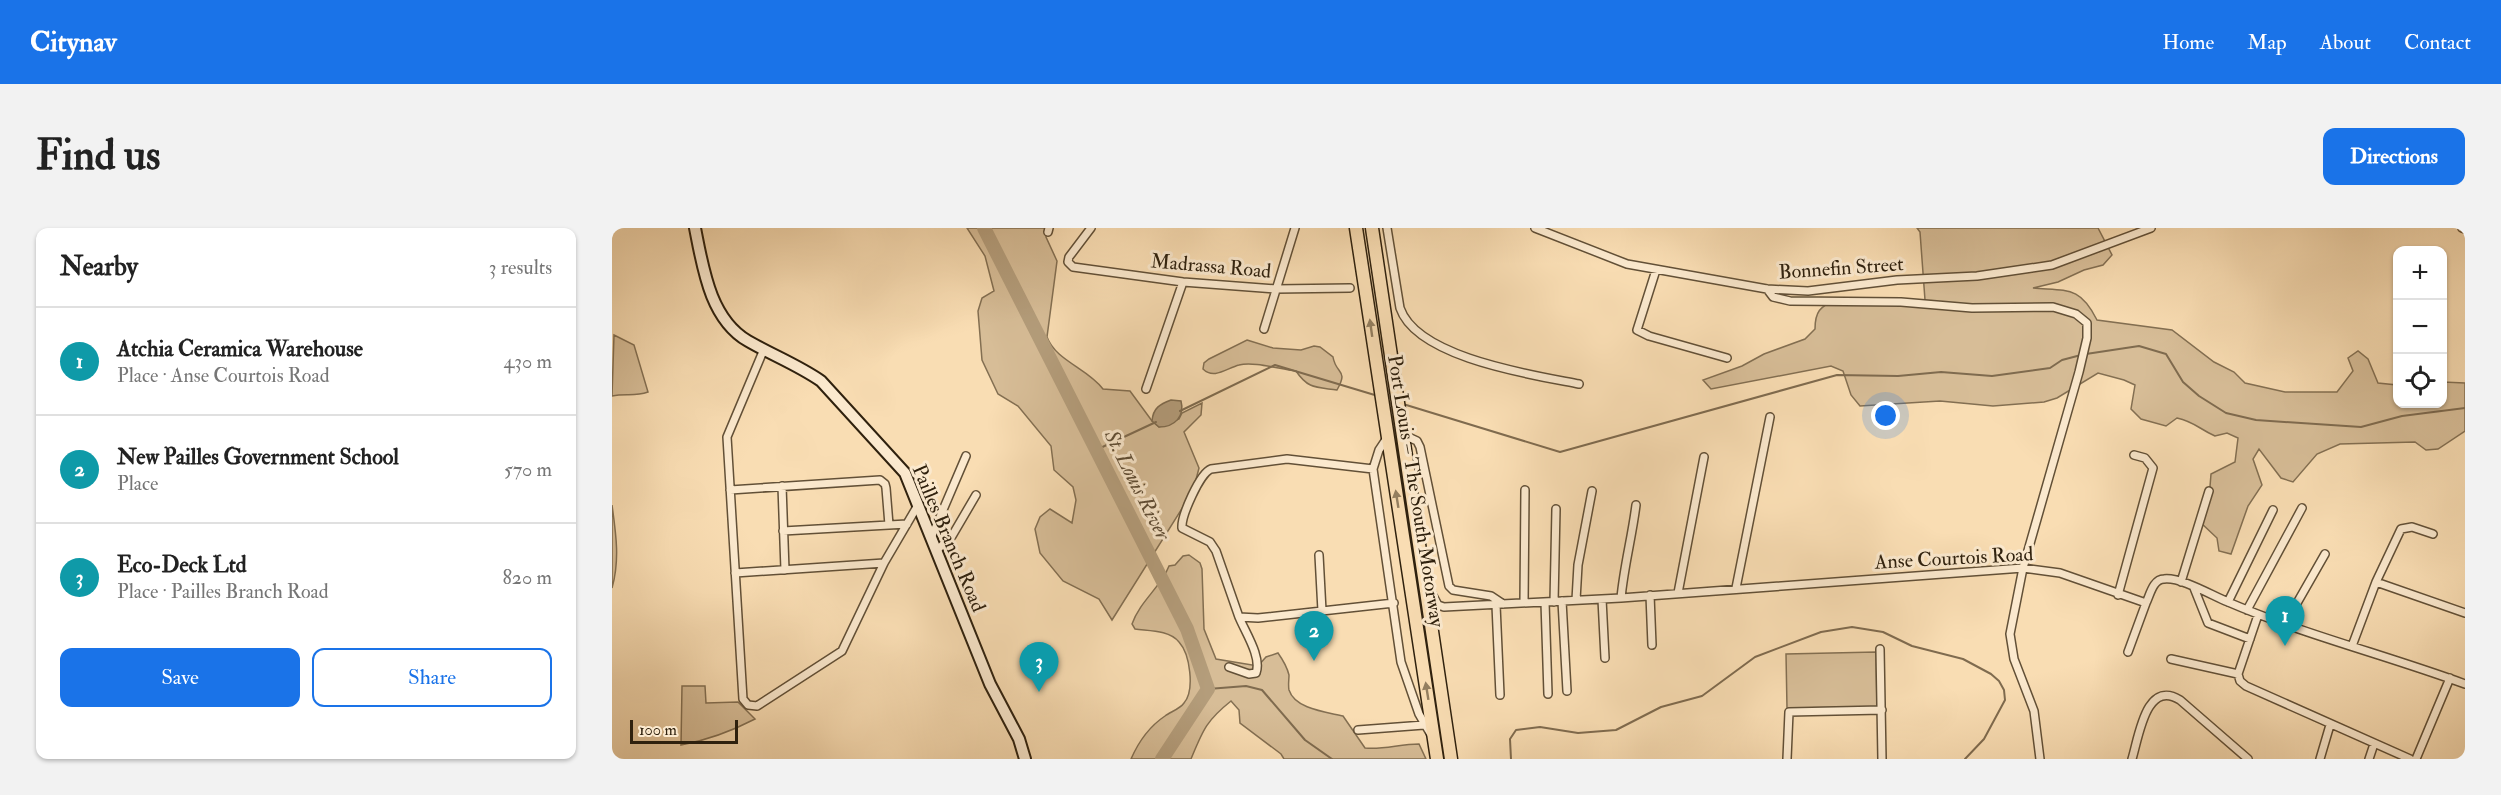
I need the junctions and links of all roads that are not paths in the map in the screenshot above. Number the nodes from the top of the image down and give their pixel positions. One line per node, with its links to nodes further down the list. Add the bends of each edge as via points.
1 (695, 228): 15 (main road, Pailles Branch Road, via 702,268 721,314 735,332)
2 (1091, 228): 10 (street, Madrassa Road, via 1069,257 1070,265)
3 (1295, 228): 12 (street)
4 (1356, 228): 21 (highway, Port Louis – The South Motorway, one-way to 4)
5 (1372, 228): 20 (highway, Port Louis – The South Motorway)
6 (1388, 228): 17 (street, via 1400,308 1410,325 1462,356)
7 (1534, 228): 9 (street, Bonnefin Street, via 1627,264)
8 (2151, 228): 13 (street, Bonnefin Street, via 2052,265 2026,270 1808,291)
9 (1656, 270): 13 (street, Bonnefin Street); 16 (street, via 1637,330)
10 (1183, 282): 12 (street, Madrassa Road); 18 (street)
11 (1350, 288): 12 (street, Madrassa Road)
12 (1276, 289): 14 (street)
13 (1767, 289): 47 (street, via 1773,297 1790,301 2064,309 2084,318 2087,338 2079,372)
14 (1264, 328)
15 (764, 349): 27 (street, via 727,434); 32 (main road, Pailles Branch Road, via 821,381 896,461)
16 (1727, 358)
17 (1579, 384)
18 (1146, 389)
19 (1770, 417): 52 (street)
20 (1402, 429): 46 (highway, Port Louis – The South Motorway); 67 (street, via 1420,447 1449,586 1453,591 1491,596)
21 (1387, 438): 25 (street, via 1378,450); 95 (highway, Port Louis – The South Motorway, one-way to 21)
22 (2134, 455): 56 (street, via 2153,468)
23 (966, 456): 41 (street)
24 (1704, 457): 54 (street)
25 (1373, 469): 64 (street); 73 (street, via 1287,459 1207,471 1184,513 1182,528 1210,542 1216,551)
26 (782, 486): 27 (street); 38 (street, via 882,481); 39 (street)
27 (730, 490): 49 (street)
28 (1525, 490): 65 (street)
29 (2209, 490): 50 (street)
30 (1592, 491): 59 (street, via 1578,565)
31 (976, 495): 42 (street, via 952,536)
32 (918, 505): 37 (street); 41 (main road, Pailles Branch Road)
33 (1636, 505): 57 (street)
34 (2302, 508): 69 (street)
35 (1556, 509): 62 (street)
36 (2273, 510): 63 (street)
37 (907, 524): 38 (street); 45 (street)
38 (889, 525): 39 (street)
39 (783, 531): 48 (street)
40 (2433, 534): 51 (street, via 2412,527 2401,529)
41 (931, 538): 42 (main road, Pailles Branch Road)
42 (936, 551): 97 (main road, Pailles Branch Road, via 990,684 1020,739)
43 (2325, 554): 74 (street)
44 (1319, 555): 70 (street)
45 (884, 563): 48 (street); 49 (street, via 842,651 757,706 742,699)
46 (1424, 568): 68 (street, via 1433,599); 75 (highway, Port Louis – The South Motorway)
47 (2023, 568): 52 (street, Anse Courtois Road); 56 (street, Anse Courtois Road, via 2085,580); 100 (street, via 2010,634 2014,659 2034,711)
48 (785, 570): 49 (street)
49 (735, 573)
50 (2181, 582): 53 (street); 66 (street, via 2160,579)
51 (2376, 582): 71 (street); 78 (street)
52 (1736, 588): 54 (street, Anse Courtois Road)
53 (2194, 588): 63 (street); 76 (street, via 2208,623)
54 (1678, 593): 55 (street, Anse Courtois Road)
55 (1650, 595): 57 (street, Anse Courtois Road); 77 (street)
56 (2118, 595): 66 (street, Anse Courtois Road)
57 (1621, 598): 58 (street, Anse Courtois Road)
58 (1602, 599): 59 (street, Anse Courtois Road); 81 (street)
59 (1576, 600): 60 (street, Anse Courtois Road)
60 (1562, 601): 62 (street, Anse Courtois Road); 87 (street)
61 (1545, 602): 62 (street, Anse Courtois Road); 65 (street, Anse Courtois Road); 88 (street)
62 (1554, 602)
63 (2228, 602): 69 (street)
64 (1394, 603): 70 (street); 91 (street, via 1401,662)
65 (1524, 603): 67 (street, Anse Courtois Road)
66 (2146, 603): 80 (street)
67 (1500, 605): 68 (street, Anse Courtois Road); 89 (street)
68 (1444, 607): 75 (street, via 1436,613)
69 (2247, 610): 72 (street)
70 (1322, 611): 73 (street)
71 (2465, 613)
72 (2258, 615): 74 (street); 76 (street)
73 (1239, 617): 83 (street, via 1258,669 1249,674)
74 (2285, 624): 78 (street)
75 (1433, 629): 96 (highway, Port Louis – The South Motorway)
76 (2250, 639): 84 (street)
77 (1652, 645)
78 (2352, 646): 85 (street)
79 (1880, 650): 90 (street)
80 (2128, 652)
81 (1605, 658)
82 (2170, 659): 84 (street)
83 (1229, 667)
84 (2238, 674): 92 (street, via 2246,686)
85 (2450, 678): 86 (street); 106 (street)
86 (2465, 684)
87 (1567, 691)
88 (1548, 694)
89 (1500, 695)
90 (1882, 710): 98 (street, via 1789,712); 99 (street)
91 (1424, 725): 93 (street); 95 (street)
92 (2330, 725): 94 (street); 103 (street)
93 (1358, 730)
94 (2374, 744): 104 (street); 105 (street)
95 (1435, 748)
96 (1451, 754)
97 (1025, 759)
98 (1787, 759)
99 (1882, 759)
100 (2040, 759)
101 (2132, 759): 102 (street, via 2147,710 2162,695 2170,694)
102 (2248, 759)
103 (2320, 759)
104 (2369, 759)
105 (2410, 759)
106 (2416, 759)

